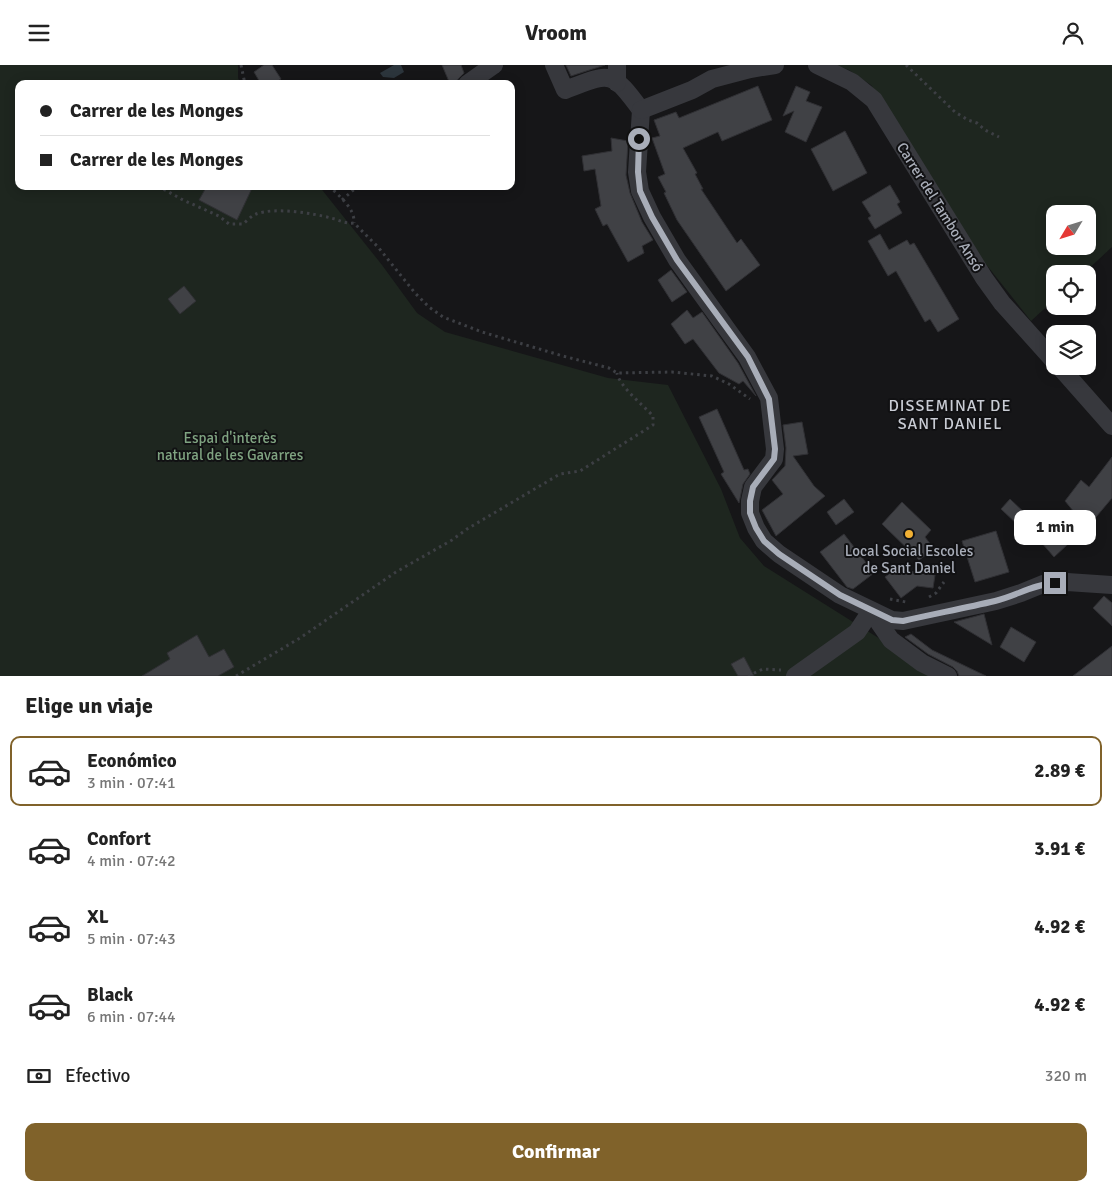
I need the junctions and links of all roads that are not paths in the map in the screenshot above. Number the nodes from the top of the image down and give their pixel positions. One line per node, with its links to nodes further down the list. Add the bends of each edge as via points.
1 (494, 65): 6 (street)
2 (554, 65): 5 (street, via 566,91)
3 (775, 65): 7 (street, via 712,79)
4 (817, 65): 8 (street, Carrer del Tambor Ansó, via 852,82 874,100 984,278)
5 (617, 74): 7 (street)
6 (473, 80)
7 (640, 110): 12 (street, via 640,191 677,260 748,357 769,399 774,459 753,487 750,513 756,528 764,541 779,554 840,595)
8 (1046, 352)
9 (1067, 375): 10 (street)
10 (1112, 426)
11 (1112, 585): 12 (street, via 1042,584 996,601 903,621 892,620)
12 (868, 609): 13 (street, via 857,632); 14 (street, via 891,640 922,663)
13 (790, 674)
14 (948, 676)

